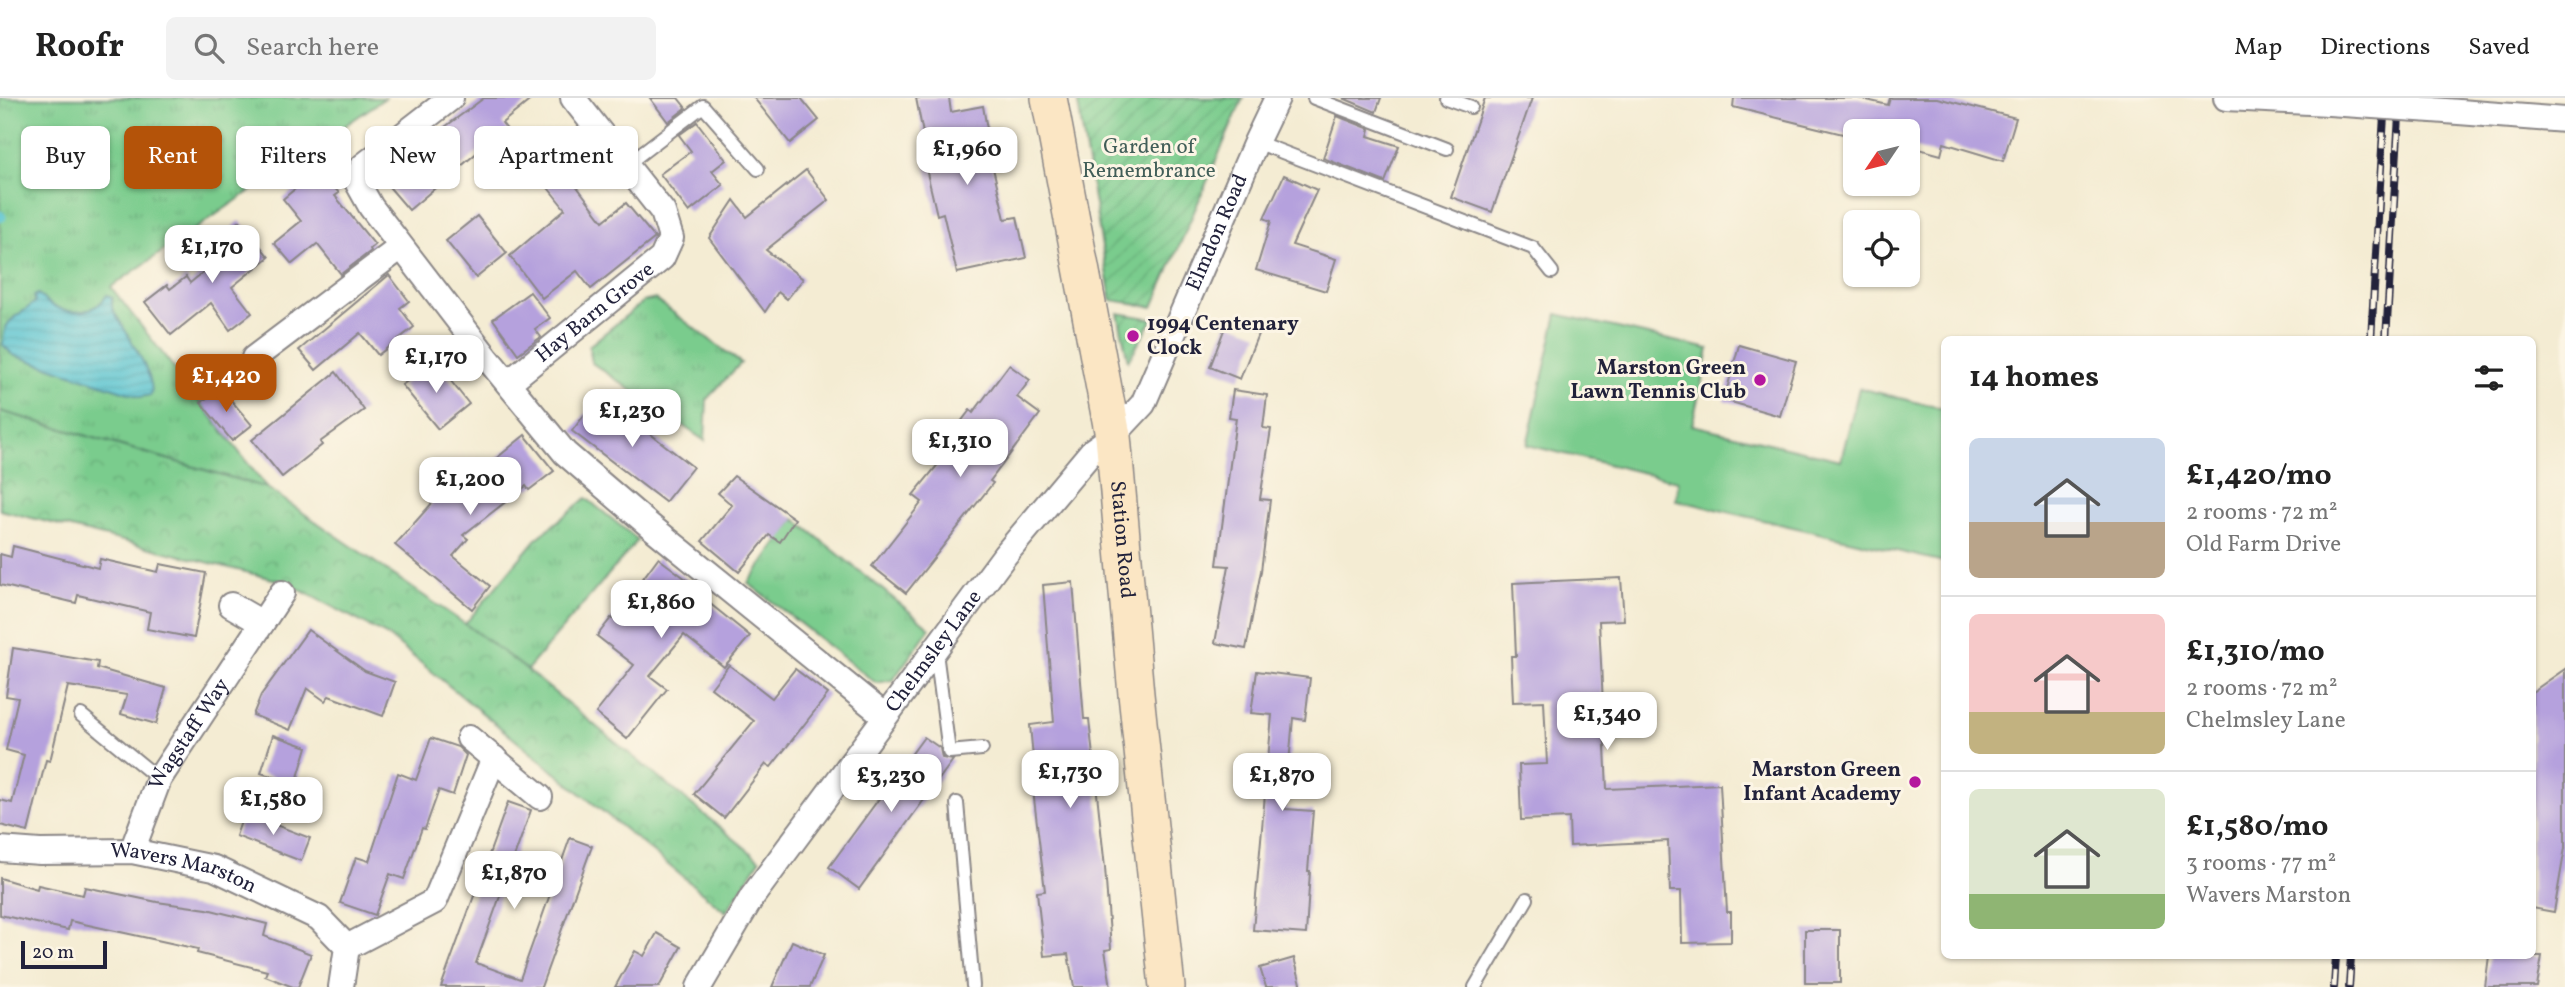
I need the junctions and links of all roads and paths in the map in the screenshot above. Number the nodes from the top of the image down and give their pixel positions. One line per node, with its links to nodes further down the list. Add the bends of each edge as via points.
1 (451, 98): 16 (street, via 363,166 356,180)
2 (573, 98): 10 (street, Hay Barn Grove)
3 (1049, 98): 20 (street, Station Road)
4 (1277, 98): 11 (street, Elmdon Road)
5 (1314, 98): 12 (lane)
6 (1446, 98): 8 (lane)
7 (2226, 98): 9 (street, bridge)
8 (1471, 107)
9 (2565, 120)
10 (595, 126)
11 (1256, 142): 17 (lane, via 1533,248); 20 (street, Elmdon Road, via 1143,404)
12 (1447, 149)
13 (638, 156): 14 (lane, via 703,106)
14 (758, 170)
15 (638, 180): 19 (street, Hay Barn Grove, via 663,212 671,238 662,258)
16 (401, 247): 18 (street); 19 (street)
17 (1552, 272)
18 (254, 358)
19 (508, 383): 26 (street, via 565,453)
20 (1113, 436): 24 (street, Chelmsley Lane, via 1093,450 1005,555); 40 (street, Station Road)
21 (282, 593): 23 (street, Wagstaff Way)
22 (231, 605): 23 (street)
23 (262, 623): 30 (street, Wagstaff Way)
24 (936, 648): 26 (street, Chelmsley Lane); 28 (lane, via 950,752)
25 (81, 715): 30 (lane)
26 (885, 716): 39 (street, Chelmsley Lane, via 752,897)
27 (469, 738): 29 (street)
28 (982, 749)
29 (494, 758): 31 (street); 36 (street, via 435,901)
30 (159, 779): 34 (street, Wagstaff Way)
31 (540, 797)
32 (957, 803): 37 (lane)
33 (0, 849): 34 (street, Wavers Marston)
34 (132, 851): 36 (street, Wavers Marston, via 214,868 319,918)
35 (1527, 899): 41 (lane)
36 (346, 947): 38 (street)
37 (973, 986)
38 (341, 987)
39 (699, 987)
40 (1167, 987)
41 (1475, 987)

